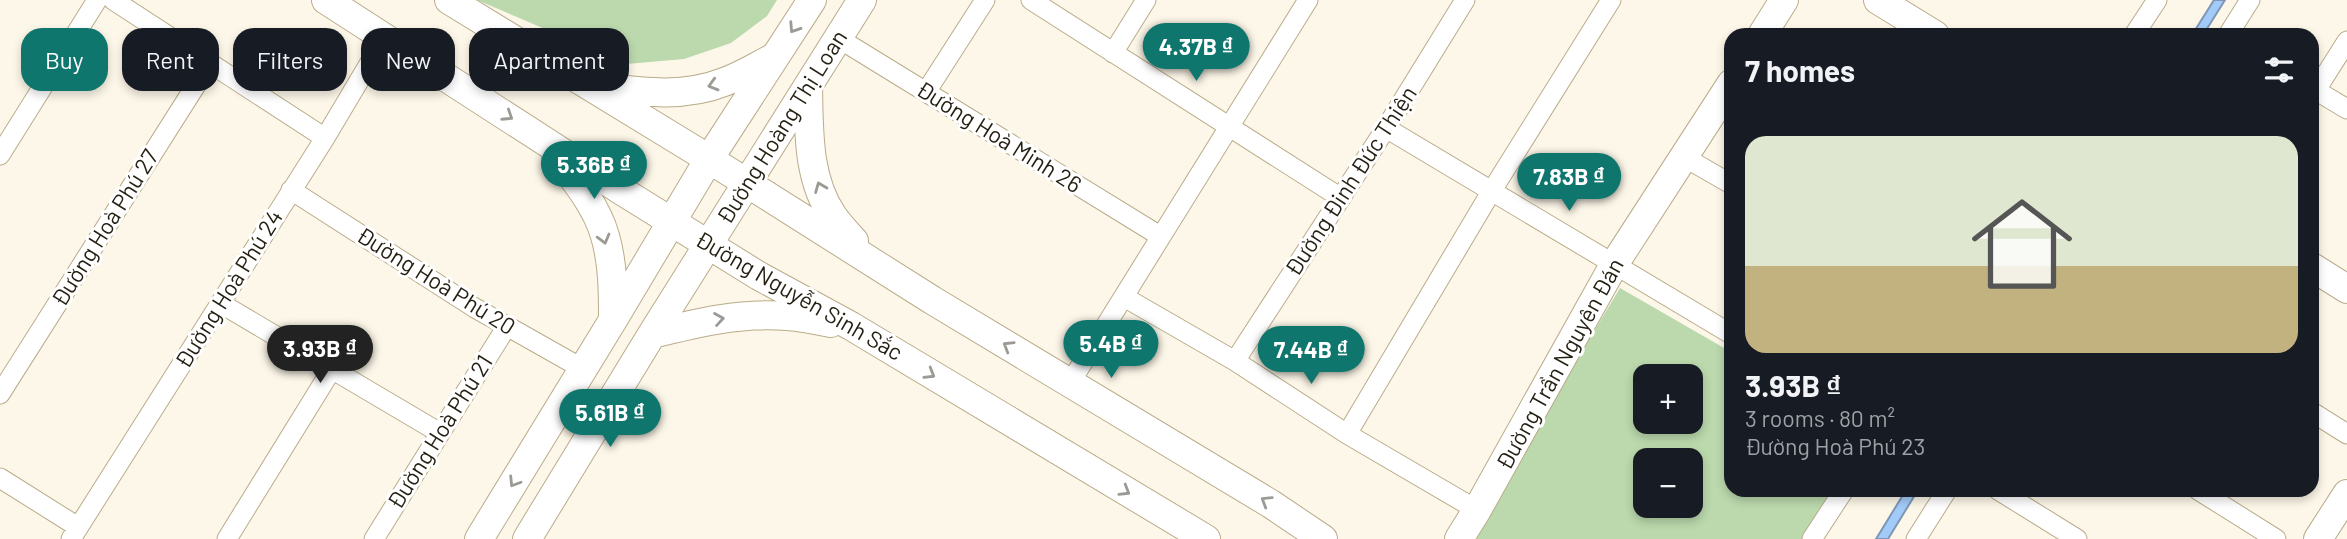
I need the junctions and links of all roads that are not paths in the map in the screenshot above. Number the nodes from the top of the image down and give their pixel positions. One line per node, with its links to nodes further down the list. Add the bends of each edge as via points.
1 (97, 0): 44 (street)
2 (113, 0): 17 (street)
3 (326, 0): 18 (main road, Đường Nguyễn Sinh Sắc)
4 (449, 0): 19 (main road)
5 (812, 0): 27 (main road, Đường Hoàng Thị Loan, one-way to 27)
6 (862, 0): 24 (main road, Đường Hoàng Thị Loan)
7 (985, 0): 36 (street)
8 (1031, 0): 26 (street)
9 (1146, 0): 26 (street)
10 (1308, 0): 40 (street)
11 (1465, 0): 41 (street, Đường Đinh Đức Thiện)
12 (1611, 0): 50 (street)
13 (1784, 0): 20 (main road)
14 (2157, 0): 22 (street)
15 (2250, 0): 23 (street)
16 (1896, 5): 21 (main road)
17 (156, 28)
18 (371, 28)
19 (495, 28)
20 (1766, 28)
21 (1926, 28)
22 (2139, 28)
23 (2232, 28)
24 (838, 38): 32 (main road, Đường Hoàng Thị Loan); 36 (street, Đường Hoà Minh 26)
25 (2347, 41): 31 (street)
26 (1113, 53): 40 (street)
27 (775, 57): 35 (main road, one-way to 35, via 723,83 686,93); 46 (main road, Đường Hoàng Thị Loan)
28 (219, 69): 42 (street)
29 (361, 77): 42 (street, Đường Hoà Phú 24)
30 (455, 82): 43 (main road, Đường Nguyễn Sinh Sắc, one-way to 43)
31 (2319, 82)
32 (808, 86): 48 (main road, Đường Hoàng Thị Loan); 55 (main road, one-way to 32, via 832,215 816,179)
33 (192, 91): 70 (street, Đường Hoà Phú 27)
34 (597, 91): 46 (main road)
35 (629, 91)
36 (926, 92): 53 (street, Đường Hoà Minh 26)
37 (2319, 92): 39 (street)
38 (1724, 95): 45 (main road, Đường Trần Nguyên Đán)
39 (2347, 108)
40 (1228, 128): 51 (street); 53 (street)
41 (1386, 128): 50 (street); 51 (street, Đường Đinh Đức Thiện)
42 (325, 138): 49 (street, Đường Hoà Phú 24)
43 (544, 139): 52 (main road, Đường Nguyễn Sinh Sắc); 61 (main road, one-way to 61, via 584,193 605,235)
44 (0, 155)
45 (1684, 157): 47 (street); 56 (main road, Đường Trần Nguyên Đán)
46 (709, 159): 48 (main road); 52 (main road, Đường Hoàng Thị Loan)
47 (1724, 180)
48 (747, 183): 54 (main road, Đường Hoàng Thị Loan); 55 (main road)
49 (291, 190): 60 (street, Đường Hoà Phú 24); 62 (street, Đường Hoà Phú 20)
50 (1491, 192): 56 (street); 73 (street)
51 (1341, 198): 66 (street, Đường Đinh Đức Thiện)
52 (671, 221): 54 (main road, Đường Nguyễn Sinh Sắc); 61 (main road, Đường Hoàng Thị Loan)
53 (1160, 236): 59 (street)
54 (708, 245): 63 (main road, Đường Nguyễn Sinh Sắc); 65 (main road, Đường Hoàng Thị Loan)
55 (872, 262): 69 (main road, one-way to 55)
56 (1615, 263): 64 (street); 81 (main road, Đường Trần Nguyên Đán)
57 (2319, 271): 58 (main road)
58 (2347, 289)
59 (1124, 297): 66 (street); 69 (street)
60 (220, 303): 67 (street); 82 (street, Đường Hoà Phú 24)
61 (614, 320): 68 (main road, Đường Hoàng Thị Loan)
62 (507, 326): 68 (street, Đường Hoà Phú 20); 72 (street, Đường Hoà Phú 21)
63 (851, 326): 65 (main road, one-way to 63, via 736,317 787,316); 87 (main road, Đường Nguyễn Sinh Sắc, one-way to 87)
64 (1724, 330)
65 (652, 334): 86 (main road, Đường Hoàng Thị Loan)
66 (1235, 361): 73 (street)
67 (332, 369): 72 (street); 83 (street)
68 (583, 369): 85 (main road, Đường Hoàng Thị Loan, one-way to 85)
69 (1070, 383): 88 (main road, one-way to 69)
70 (0, 394)
71 (2319, 416): 74 (street)
72 (440, 433): 84 (street, Đường Hoà Phú 21)
73 (1347, 434): 81 (street)
74 (2347, 434)
75 (0, 478): 82 (street)
76 (2347, 494): 94 (main road)
77 (1839, 497): 90 (street)
78 (1943, 497): 91 (street)
79 (2009, 497): 92 (street)
80 (2209, 497): 93 (street)
81 (1477, 510): 89 (main road, Đường Trần Nguyên Đán)
82 (74, 533)
83 (227, 539)
84 (374, 539)
85 (479, 539)
86 (527, 539)
87 (1206, 539)
88 (1323, 539)
89 (1458, 539)
90 (1812, 539)
91 (1916, 539)
92 (2077, 539)
93 (2276, 539)
94 (2318, 539)

